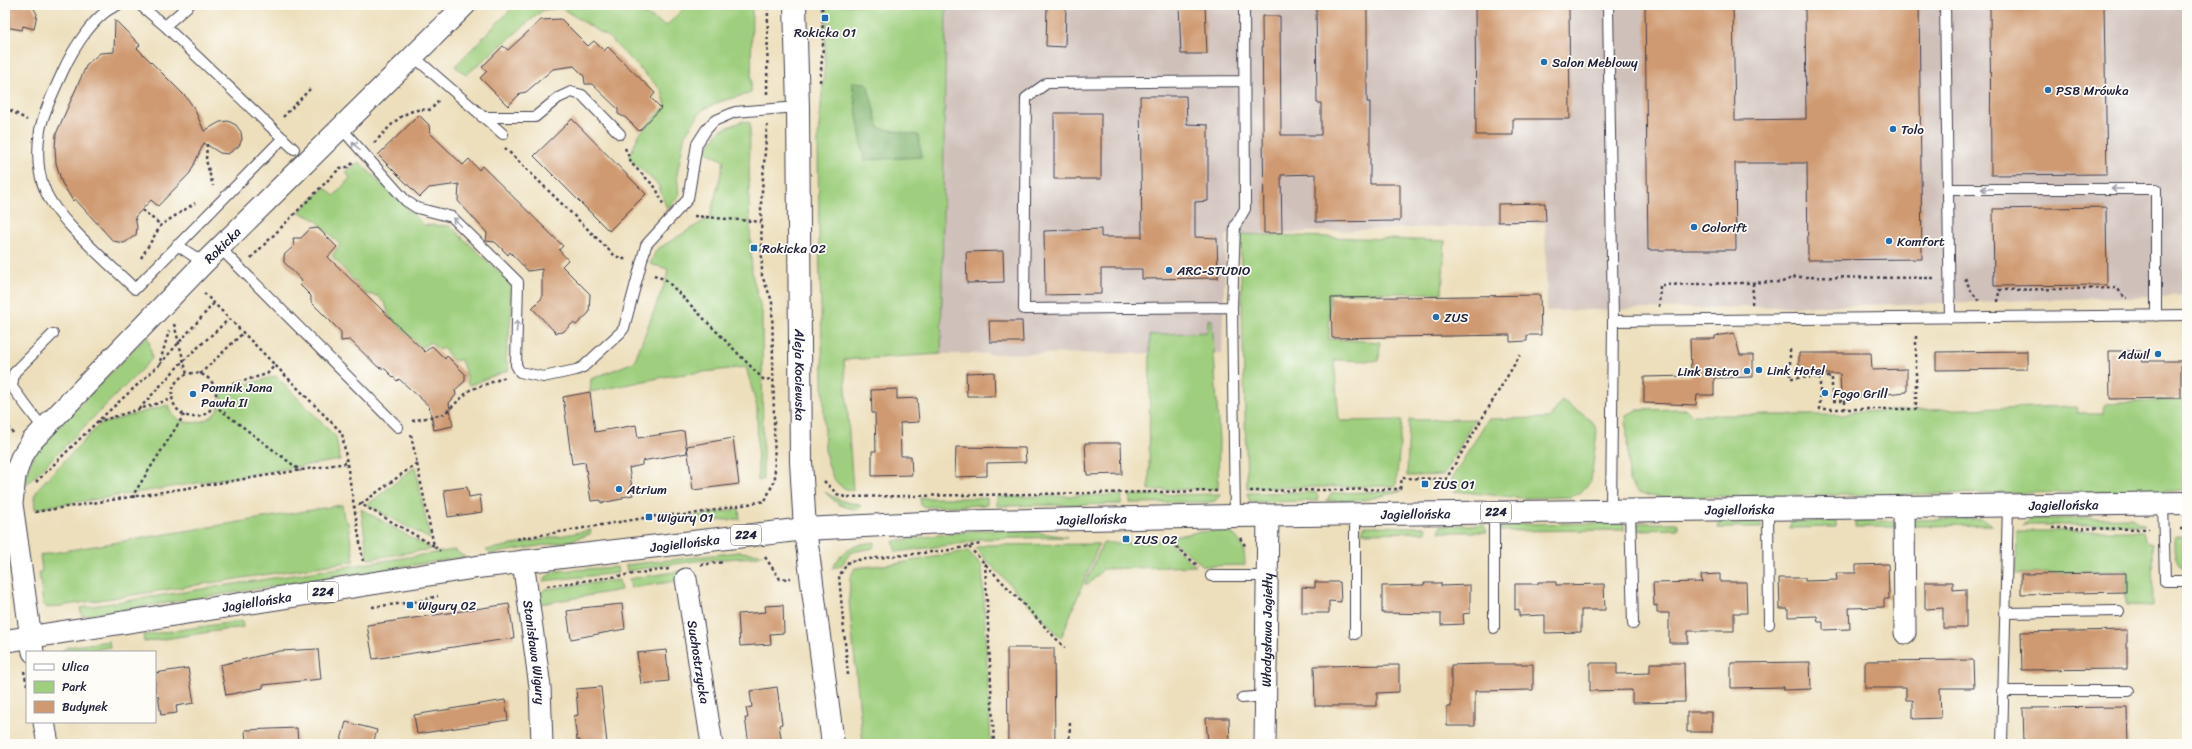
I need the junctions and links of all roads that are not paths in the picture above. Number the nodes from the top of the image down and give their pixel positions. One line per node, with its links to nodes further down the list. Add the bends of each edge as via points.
1 (118, 5): 20 (lane, via 110,8 71,52 40,129 38,158 44,190 54,208 135,289)
2 (140, 5): 9 (lane)
3 (189, 5): 9 (lane)
4 (464, 5): 10 (street, Rokicka)
5 (795, 5): 12 (main road, Aleja Kociewska)
6 (1244, 5): 11 (lane)
7 (1608, 5): 27 (lane)
8 (1945, 5): 19 (lane)
9 (165, 26): 17 (lane)
10 (413, 56): 13 (lane); 14 (street, Rokicka)
11 (1244, 81): 23 (lane, via 1245,209 1235,226); 23 (lane, via 1047,83 1026,98 1024,309)
12 (798, 107): 14 (lane, one-way to 14, via 735,112 723,116 706,130 697,144 688,199 646,245 624,328 583,367 543,377 518,369 518,282 452,217 417,208 406,201); 41 (main road, Aleja Kociewska, via 802,477)
13 (482, 117): 15 (lane); 16 (lane, via 535,117 558,98 570,92 582,95)
14 (341, 128): 21 (street, Rokicka)
15 (503, 134)
16 (620, 134)
17 (283, 138): 18 (lane); 20 (lane)
18 (294, 149)
19 (1948, 189): 25 (lane, one-way to 19, via 2156,189); 26 (lane)
20 (177, 246): 22 (lane)
21 (220, 248): 22 (street, Rokicka); 29 (lane)
22 (197, 271): 30 (street, Rokicka)
23 (1232, 307): 39 (lane)
24 (2187, 315): 25 (lane)
25 (2156, 316): 26 (lane)
26 (1950, 318): 27 (lane)
27 (1613, 321): 36 (lane)
28 (53, 334): 30 (lane, via 14,373 12,387)
29 (398, 427)
30 (43, 428): 55 (street, Rokicka, via 21,458 15,476 20,509 24,590)
31 (2163, 503): 32 (main road, Jagiellońska / 224); 33 (main road, Jagiellońska / 224); 46 (lane, via 2165,581)
32 (2187, 503)
33 (2008, 504): 34 (main road, Jagiellońska / 224); 48 (lane)
34 (1904, 506): 35 (main road, Jagiellońska / 224); 53 (street)
35 (1768, 508): 36 (main road, Jagiellońska / 224); 50 (lane)
36 (1621, 510): 37 (main road, Jagiellońska / 224); 49 (lane)
37 (1494, 512): 38 (main road, Jagiellońska / 224); 51 (lane)
38 (1355, 514): 40 (main road, Jagiellońska / 224); 52 (lane)
39 (1235, 516): 40 (main road, Jagiellońska / 224); 41 (main road, Jagiellońska / 224, via 943,522)
40 (1268, 516): 44 (street, Władysława Jagiełły)
41 (805, 529): 42 (main road, Jagiellońska / 224); 64 (main road, Aleja Kociewska)
42 (523, 561): 55 (main road, Jagiellońska / 224); 62 (street, Stanisława Wigury, via 540,687)
43 (1211, 576): 44 (lane)
44 (1267, 576): 58 (street, Władysława Jagiełły)
45 (686, 579): 63 (street, Suchostrzycka)
46 (2187, 581)
47 (2119, 611): 48 (lane)
48 (2004, 613): 56 (lane)
49 (1633, 624)
50 (1769, 624)
51 (1494, 628)
52 (1355, 634)
53 (1905, 634)
54 (5, 641): 55 (main road, Jagiellońska / 224)
55 (32, 644)
56 (2002, 691): 57 (lane); 66 (lane)
57 (2129, 691)
58 (1265, 696): 59 (lane); 65 (street, Władysława Jagiełły)
59 (1242, 698)
60 (44, 723): 61 (street)
61 (48, 744)
62 (542, 744)
63 (712, 744)
64 (833, 744)
65 (1265, 744)
66 (2002, 744)

